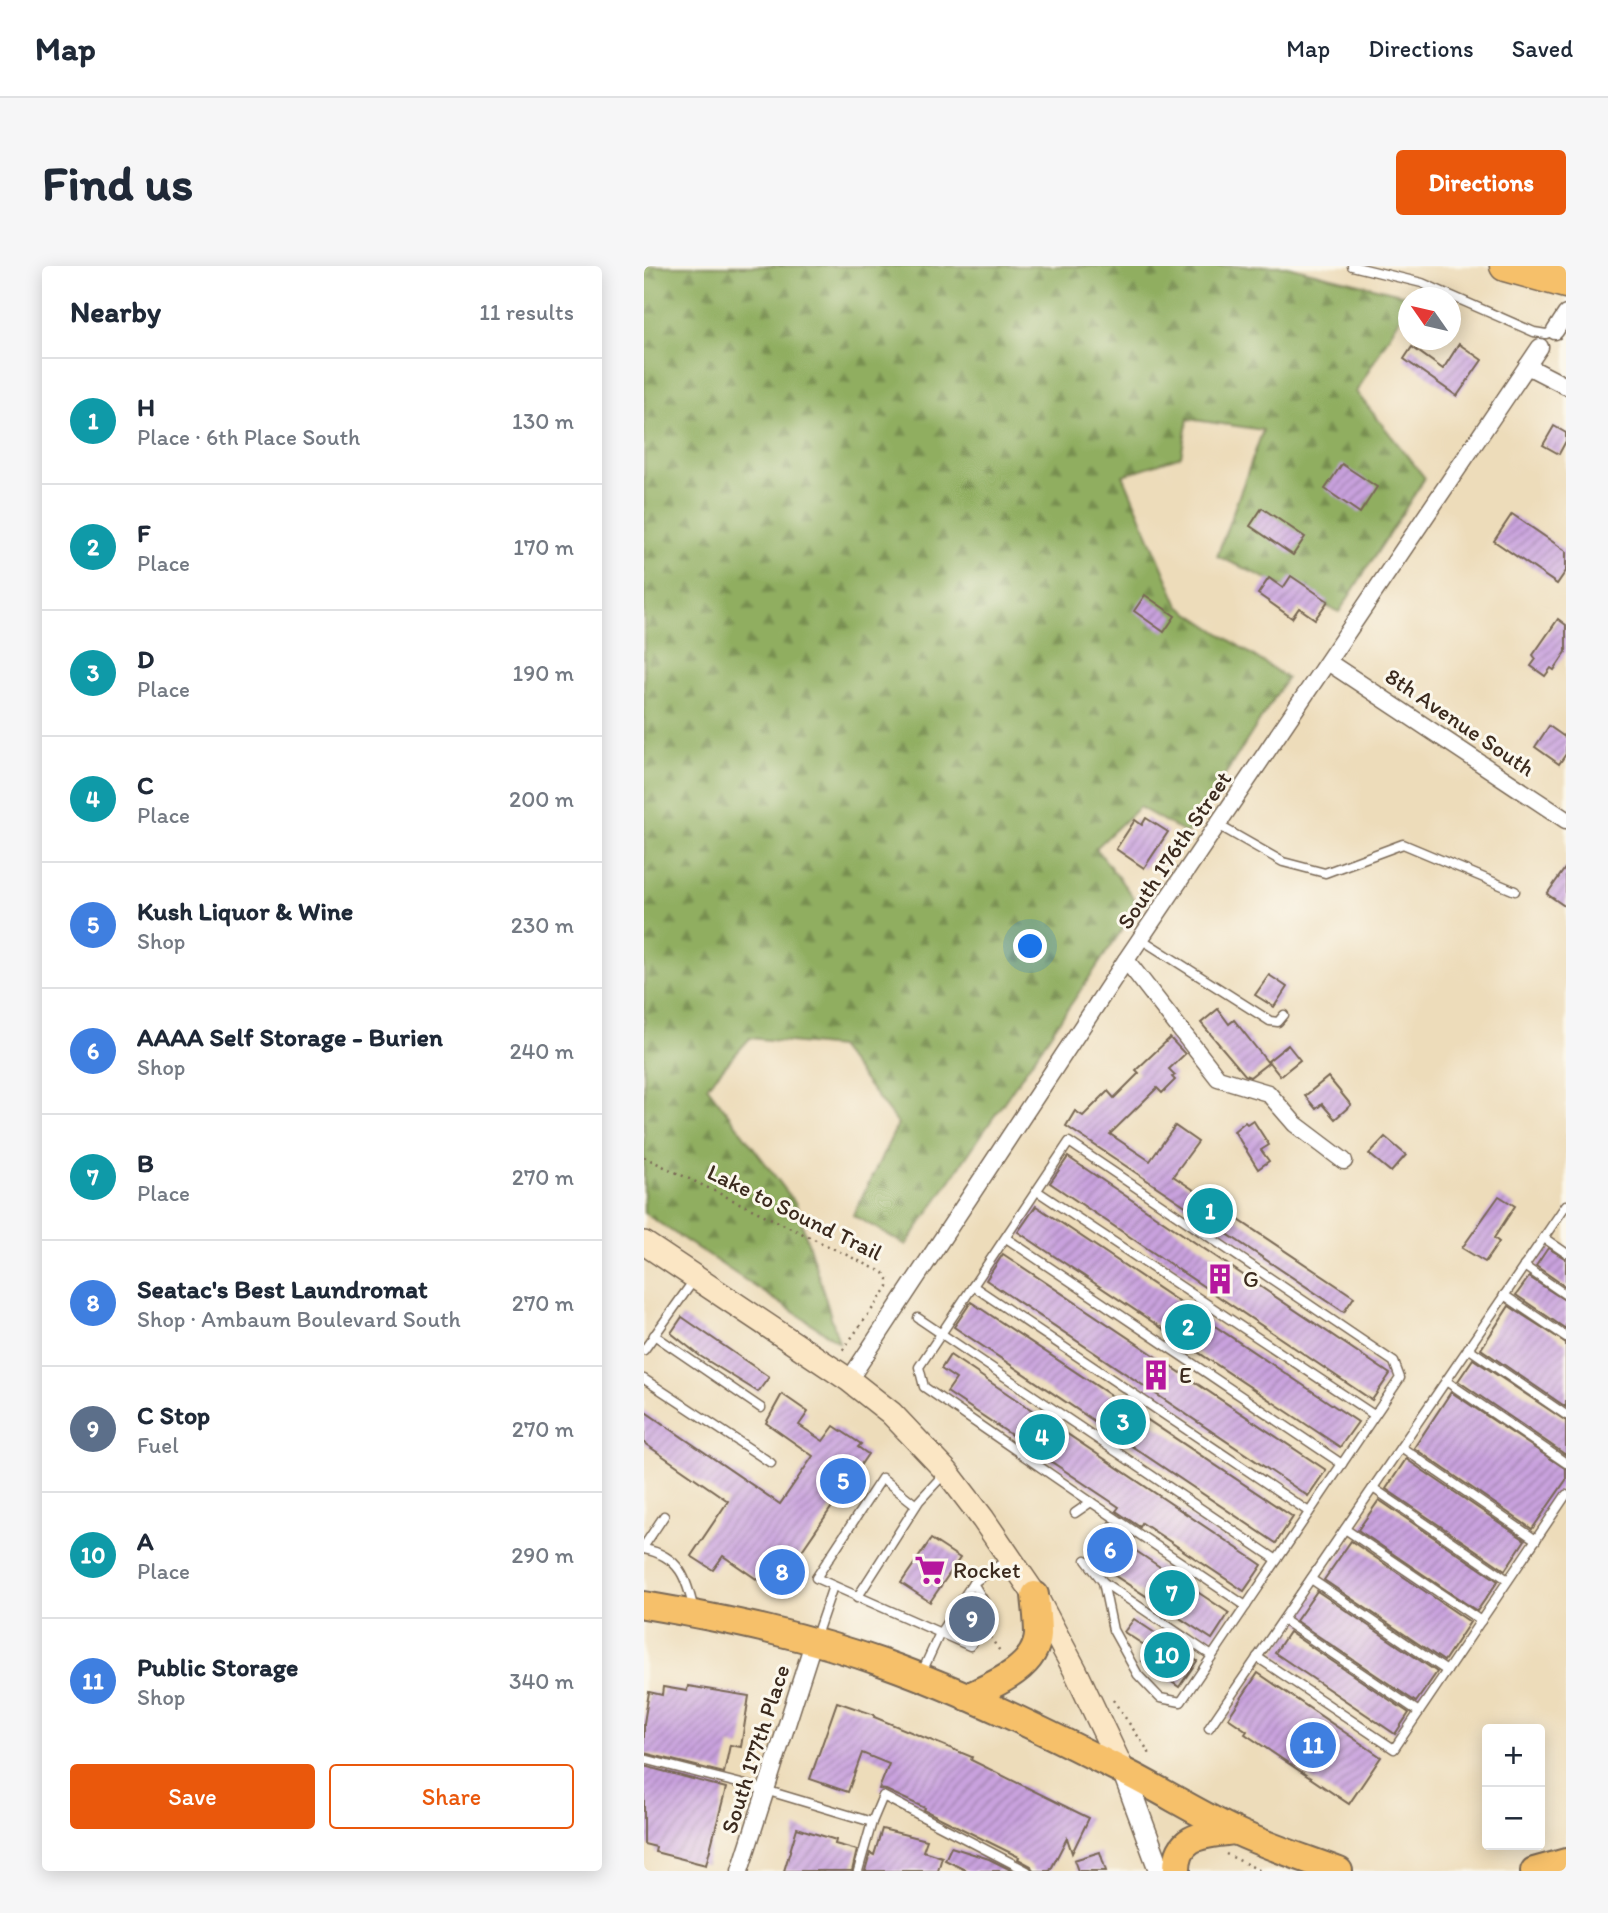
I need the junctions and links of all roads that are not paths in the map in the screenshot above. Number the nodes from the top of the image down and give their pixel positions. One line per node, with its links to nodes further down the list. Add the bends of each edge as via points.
1 (1352, 266): 5 (lane, via 1422,283 1534,332)
2 (1505, 266): 3 (highway)
3 (1566, 283)
4 (1566, 314): 5 (street)
5 (1555, 331)
6 (1540, 347): 7 (street, South 176th Street)
7 (1527, 366): 8 (street); 9 (street, South 176th Street)
8 (1566, 386)
9 (1328, 662): 10 (street, 8th Avenue South); 11 (street, South 176th Street)
10 (1566, 820)
11 (1217, 825): 12 (lane, via 1283,862 1325,873 1402,844); 13 (street, South 176th Street)
12 (1515, 891)
13 (1141, 939): 14 (street, South 176th Street); 15 (lane, via 1270,1021 1278,1022)
14 (1126, 960): 16 (street, via 1218,1078 1268,1093 1295,1124); 35 (street, South 176th Street)
15 (1284, 1015)
16 (1344, 1161)
17 (1037, 1191): 19 (lane); 38 (lane); 38 (lane, via 1069,1142 1394,1362 1399,1378)
18 (1566, 1205): 20 (lane)
19 (1006, 1238): 25 (lane); 43 (lane)
20 (1544, 1238): 22 (lane); 23 (lane)
21 (644, 1243): 24 (main road)
22 (1566, 1253)
23 (1524, 1266): 26 (lane); 27 (lane)
24 (695, 1277): 30 (lane); 35 (main road)
25 (973, 1286): 29 (lane); 49 (lane)
26 (1504, 1295): 31 (lane); 32 (lane)
27 (1566, 1295)
28 (918, 1318): 29 (lane)
29 (942, 1334): 47 (lane, via 919,1367 924,1387); 57 (lane)
30 (654, 1335): 33 (lane); 37 (lane)
31 (1566, 1337)
32 (1468, 1348): 36 (lane); 39 (lane)
33 (644, 1350)
34 (644, 1379): 41 (lane)
35 (849, 1380): 44 (main road, via 891,1413)
36 (1446, 1381): 40 (lane); 42 (lane)
37 (761, 1408)
38 (1374, 1415): 43 (lane)
39 (1566, 1415)
40 (1401, 1447): 45 (lane); 53 (lane)
41 (771, 1463)
42 (1566, 1463)
43 (1342, 1464): 49 (lane)
44 (947, 1472): 48 (lane); 55 (main road)
45 (1373, 1488): 52 (lane); 59 (lane)
46 (1566, 1495): 53 (lane)
47 (1091, 1502): 50 (lane); 66 (lane)
48 (916, 1505): 62 (lane, via 882,1478 816,1578); 64 (lane)
49 (1309, 1512): 57 (lane)
50 (1075, 1513)
51 (664, 1516): 54 (lane)
52 (1345, 1529): 58 (lane); 69 (lane)
53 (1536, 1540): 59 (lane)
54 (644, 1548): 67 (lane, via 656,1551 684,1573)
55 (1010, 1558): 61 (lane); 63 (main road)
56 (1086, 1560): 60 (lane)
57 (1277, 1560): 66 (lane)
58 (1311, 1579): 68 (lane); 74 (lane)
59 (1508, 1580): 69 (lane)
60 (1103, 1582): 72 (lane); 72 (lane, via 1113,1630 1138,1675 1160,1698 1181,1702)
61 (973, 1583): 70 (lane); 70 (lane, via 993,1616 970,1646)
62 (833, 1586): 64 (lane); 71 (lane)
63 (1035, 1595): 76 (main road, via 1038,1637 1028,1659 1006,1679); 80 (main road)
64 (857, 1598): 70 (lane)
65 (644, 1605): 67 (main road)
66 (1246, 1606): 72 (lane)
67 (694, 1614): 71 (main road)
68 (1283, 1620): 73 (lane); 77 (lane)
69 (1481, 1621): 74 (lane)
70 (940, 1633): 75 (lane)
71 (814, 1640): 75 (main road); 81 (street, South 177th Place)
72 (1212, 1656)
73 (1257, 1657): 77 (lane, via 1394,1749); 78 (lane)
74 (1447, 1671): 77 (lane)
75 (919, 1677): 76 (main road)
76 (967, 1697): 80 (main road)
77 (1419, 1712)
78 (1209, 1728)
79 (644, 1759): 81 (lane)
80 (1123, 1771): 83 (main road); 87 (street)
81 (765, 1790): 82 (lane); 84 (street, South 177th Place)
82 (872, 1822): 85 (lane); 86 (lane, via 883,1796)
83 (1235, 1831): 88 (main road, via 1196,1836 1178,1857); 89 (main road)
84 (740, 1871)
85 (858, 1871)
86 (1027, 1871)
87 (1160, 1871)
88 (1177, 1871)
89 (1339, 1871)

